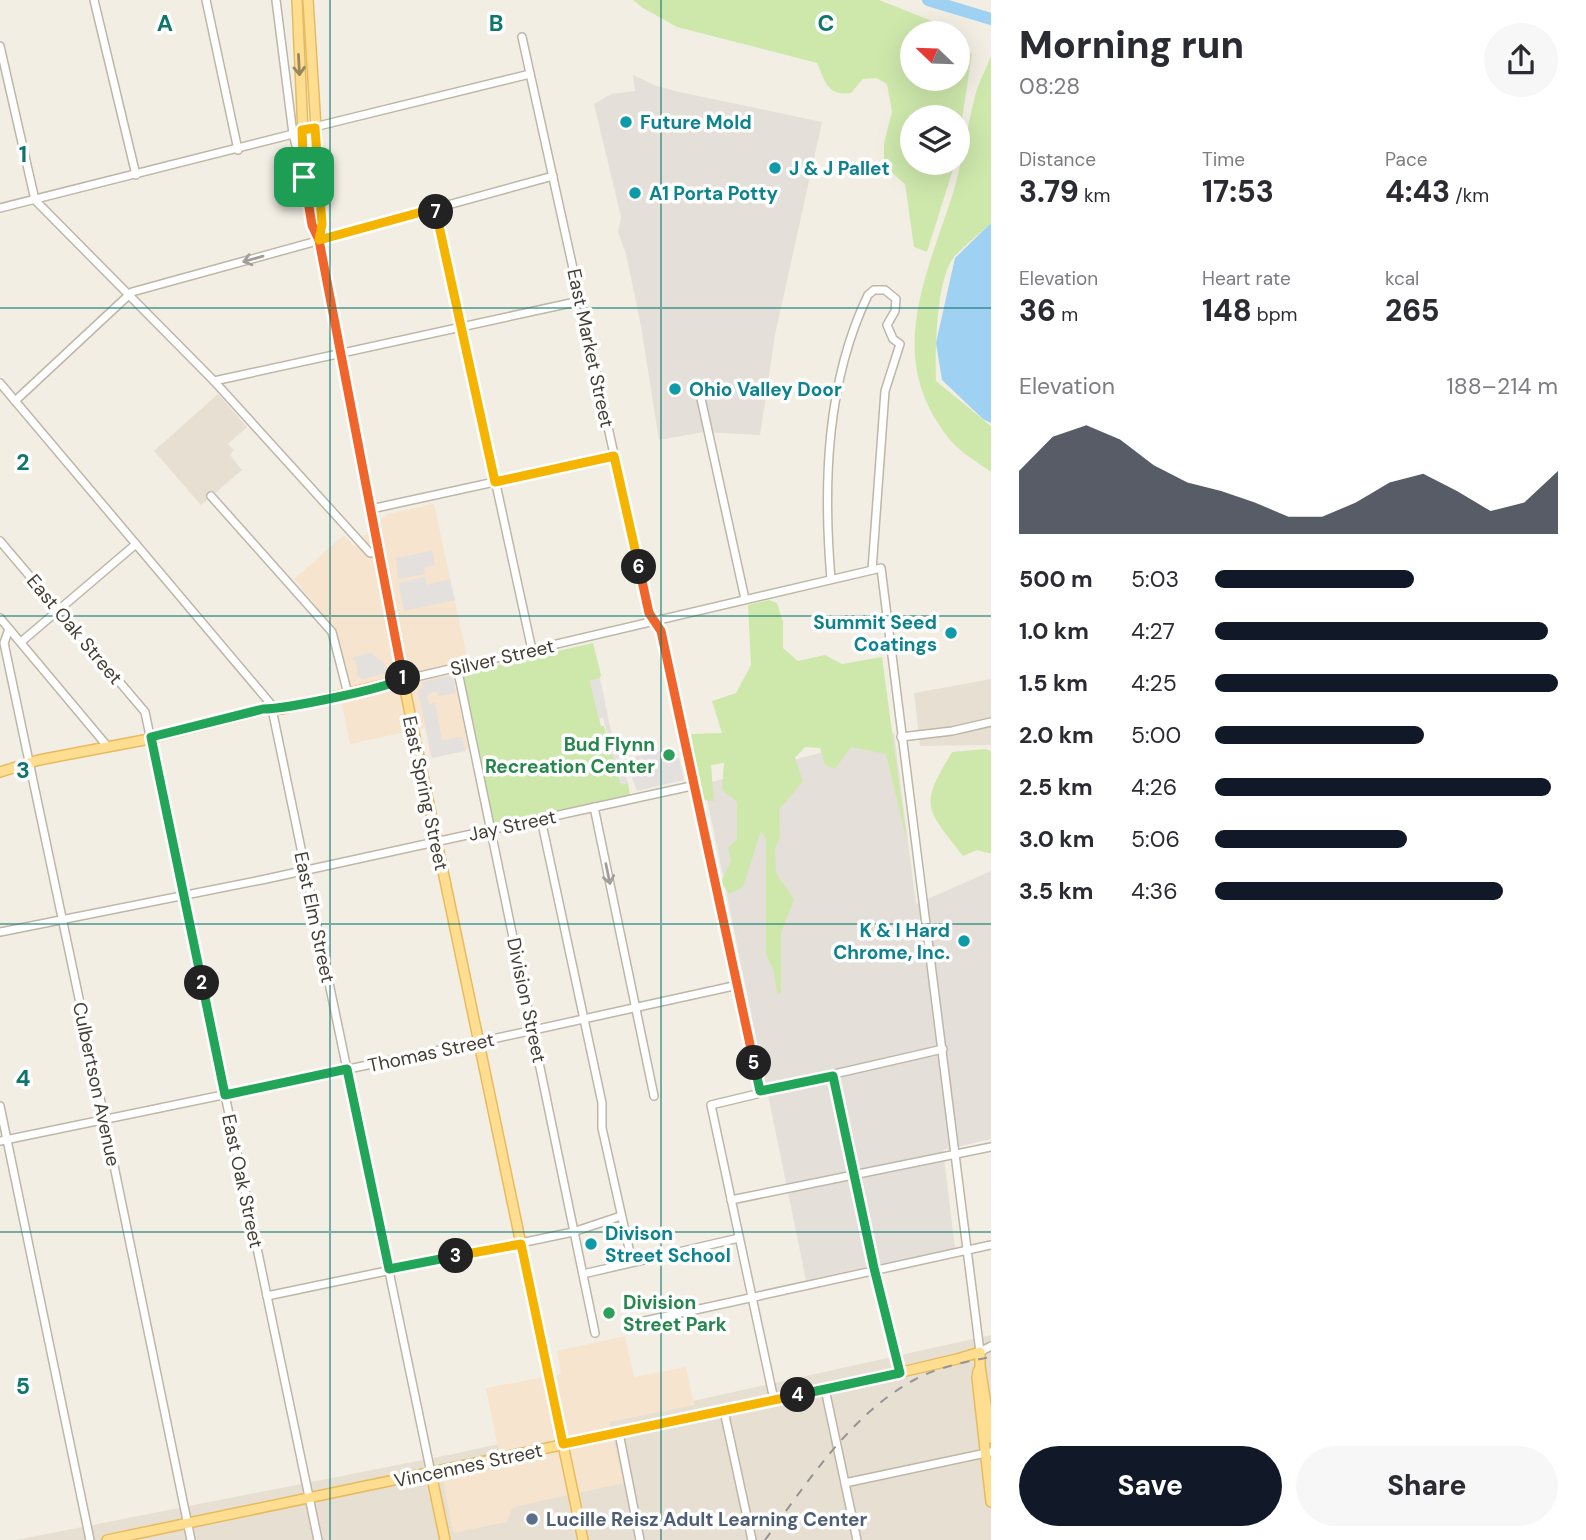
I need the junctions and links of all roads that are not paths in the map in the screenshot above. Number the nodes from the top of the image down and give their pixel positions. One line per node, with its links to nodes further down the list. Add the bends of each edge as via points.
1 (94, 0): 14 (street)
2 (206, 0): 13 (street)
3 (276, 0): 12 (street)
4 (296, 0): 12 (main road, East Spring Street, one-way to 12)
5 (308, 0): 7 (main road)
6 (315, 0): 7 (main road)
7 (310, 18): 11 (main road)
8 (522, 37): 10 (street, East Market Street)
9 (0, 46): 16 (street)
10 (530, 74): 11 (street); 15 (street, East Market Street)
11 (315, 128): 12 (street); 19 (main road, via 322,224)
12 (298, 132): 13 (street); 19 (main road, East Spring Street, via 312,225)
13 (238, 150): 14 (street)
14 (136, 175): 16 (street)
15 (553, 176): 18 (street); 21 (street, East Market Street)
16 (35, 200): 17 (street); 20 (street)
17 (0, 208)
18 (436, 208): 19 (street); 22 (street)
19 (319, 240): 20 (street, one-way to 20); 23 (main road, East Spring Street)
20 (127, 295): 24 (street); 27 (street)
21 (580, 300): 22 (street); 28 (street, East Market Street)
22 (461, 327): 23 (street); 29 (street)
23 (340, 353): 24 (street); 31 (main road, East Spring Street)
24 (214, 381): 34 (street, via 370,553)
25 (0, 383): 27 (street, East Elm Street)
26 (700, 394): 37 (street)
27 (15, 401): 33 (street, East Elm Street)
28 (614, 456): 29 (street); 40 (street, East Market Street)
29 (495, 482): 31 (street); 43 (street)
30 (211, 496): 46 (street, via 332,632)
31 (371, 509): 34 (main road, East Spring Street)
32 (0, 541): 38 (street, East Oak Street)
33 (136, 544): 38 (street); 47 (street, East Elm Street)
34 (379, 552): 45 (main road, East Spring Street)
35 (872, 570): 36 (street, Silver Street); 36 (street, via 885,391 900,344 887,325 896,299 885,290 869,295 838,377 828,479); 50 (street, Silver Street, via 881,568)
36 (831, 579): 37 (street, Silver Street)
37 (745, 599): 40 (street, Silver Street)
38 (58, 609): 42 (street); 49 (street, East Oak Street, via 145,712)
39 (1, 620): 41 (street)
40 (654, 621): 43 (street, Silver Street); 54 (street, East Market Street, via 661,631)
41 (9, 629): 42 (street); 52 (street, Culbertson Avenue, via 4,643)
42 (20, 642): 51 (street)
43 (532, 650): 44 (street, Silver Street)
44 (457, 667): 45 (street, Silver Street); 57 (street, Division Street)
45 (403, 680): 46 (main road, Silver Street); 58 (main road, East Spring Street)
46 (348, 694): 47 (main road, Silver Street)
47 (272, 709): 49 (main road, Silver Street); 59 (street, East Elm Street)
48 (991, 722): 50 (street)
49 (151, 737): 51 (main road, Silver Street); 60 (street, East Oak Street)
50 (901, 737): 68 (street)
51 (108, 747): 52 (main road, Silver Street)
52 (29, 764): 53 (main road, Silver Street); 61 (street, Culbertson Avenue)
53 (0, 772)
54 (696, 785): 55 (street, Jay Street); 63 (street, East Market Street)
55 (594, 807): 56 (street, Jay Street); 64 (street, one-way to 64)
56 (541, 819): 57 (street, Jay Street); 65 (street)
57 (491, 830): 58 (street, Jay Street); 66 (street, Division Street)
58 (436, 841): 59 (street, Jay Street); 67 (main road, East Spring Street)
59 (306, 870): 60 (street, Jay Street); 69 (street, East Elm Street)
60 (184, 896): 61 (street, Jay Street); 72 (street, East Oak Street)
61 (62, 919): 62 (street, Jay Street); 75 (street, Culbertson Avenue)
62 (0, 932)
63 (738, 985): 64 (street, Thomas Street); 71 (street, East Market Street)
64 (636, 1007): 65 (street, Thomas Street); 73 (street)
65 (584, 1018): 66 (street, Thomas Street); 81 (street)
66 (534, 1030): 67 (street, Thomas Street); 82 (street, Division Street)
67 (479, 1042): 69 (street, Thomas Street); 84 (main road, East Spring Street)
68 (943, 1049): 70 (street); 78 (street)
69 (347, 1069): 72 (street, Thomas Street); 88 (street, East Elm Street)
70 (833, 1076): 71 (street); 79 (street)
71 (760, 1091): 80 (street, via 711,1105)
72 (225, 1095): 75 (street, Thomas Street); 91 (street, East Oak Street)
73 (654, 1096)
74 (0, 1106): 76 (street)
75 (105, 1120): 76 (street, Thomas Street); 109 (street, Culbertson Avenue)
76 (3, 1140): 110 (street)
77 (991, 1147): 78 (street)
78 (955, 1155): 79 (street); 86 (street)
79 (854, 1174): 80 (street); 89 (street)
80 (731, 1200): 83 (street)
81 (621, 1216): 82 (street); 87 (street)
82 (573, 1232): 84 (street); 90 (street, Division Street)
83 (739, 1238): 87 (street); 92 (street)
84 (521, 1244): 88 (street); 103 (main road, East Spring Street)
85 (991, 1245): 86 (street)
86 (967, 1251): 89 (street); 96 (street)
87 (632, 1262): 90 (street)
88 (389, 1269): 91 (street); 105 (street, East Elm Street)
89 (875, 1271): 92 (street); 97 (street)
90 (583, 1273): 94 (street, Division Street)
91 (267, 1296): 107 (street, East Oak Street)
92 (752, 1298): 93 (street); 99 (street)
93 (640, 1322)
94 (595, 1333)
95 (991, 1346): 96 (street, Vincennes Street)
96 (980, 1352): 97 (main road, Vincennes Street); 102 (main road)
97 (900, 1373): 98 (main road, Vincennes Street)
98 (825, 1390): 99 (main road, Vincennes Street); 106 (street)
99 (774, 1400): 100 (main road, Vincennes Street)
100 (724, 1411): 101 (main road, Vincennes Street); 117 (street)
101 (619, 1433): 103 (main road, Vincennes Street); 116 (street)
102 (989, 1439): 104 (main road)
103 (563, 1444): 105 (main road, Vincennes Street); 115 (main road, East Spring Street)
104 (988, 1452): 106 (street); 108 (main road)
105 (431, 1473): 107 (main road, Vincennes Street); 114 (main road, East Elm Street)
106 (845, 1483): 118 (street)
107 (309, 1498): 109 (main road, Vincennes Street); 113 (street, East Oak Street)
108 (991, 1502)
109 (187, 1523): 111 (main road, Vincennes Street); 112 (street, Culbertson Avenue)
110 (90, 1540)
111 (107, 1540)
112 (191, 1540)
113 (318, 1540)
114 (446, 1540)
115 (583, 1540)
116 (640, 1540)
117 (752, 1540)
118 (857, 1540)

